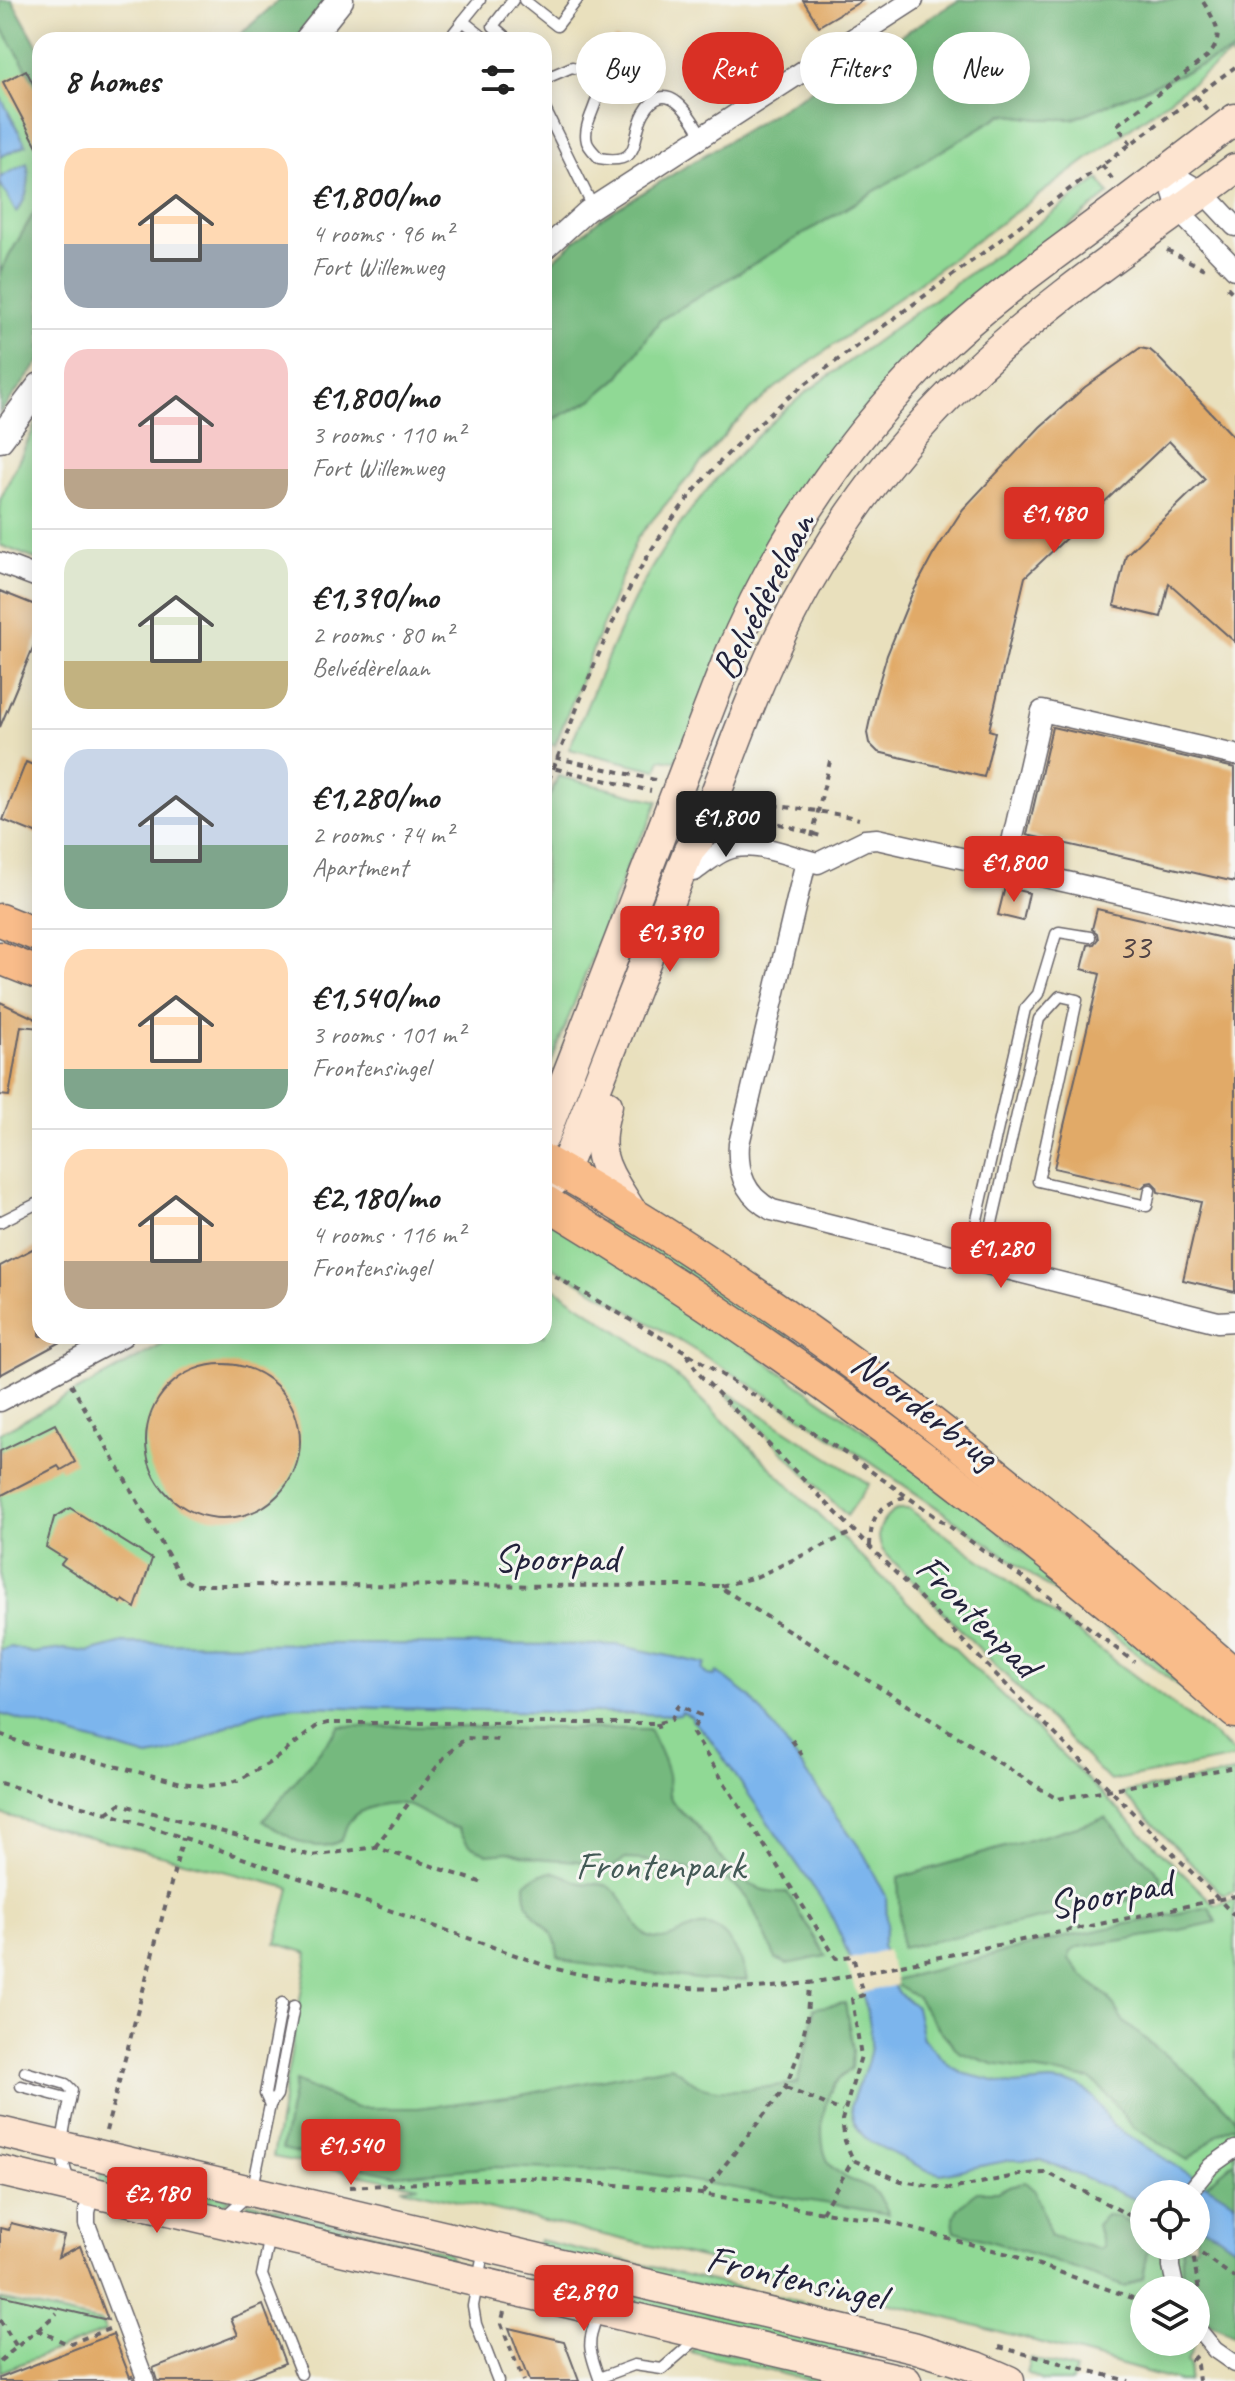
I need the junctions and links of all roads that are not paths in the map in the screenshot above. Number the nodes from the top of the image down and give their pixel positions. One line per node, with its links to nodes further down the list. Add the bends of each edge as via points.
1 (340, 0): 8 (street)
2 (480, 0): 7 (lane)
3 (513, 0): 11 (lane, via 493,26)
4 (524, 0): 5 (lane, via 557,26)
5 (577, 0)
6 (913, 0): 17 (street)
7 (463, 21): 9 (lane); 10 (lane)
8 (314, 32)
9 (454, 32)
10 (477, 32)
11 (500, 32)
12 (552, 71): 13 (lane)
13 (556, 73): 14 (lane); 17 (lane, via 572,67 597,81 598,102 586,131 599,158 615,160 636,146 643,114 663,98 685,107)
14 (552, 75)
15 (1235, 119): 19 (main road, Belvédèrelaan)
16 (552, 123): 21 (lane)
17 (702, 136): 21 (street)
18 (1233, 170): 20 (main road, Belvédèrelaan); 23 (street, via 1226,195)
19 (1166, 171): 20 (street); 22 (street); 41 (main road, Belvédèrelaan, via 1017,283 915,374 846,454 791,534 727,662)
20 (1204, 193): 22 (main road, Belvédèrelaan); 23 (street)
21 (593, 207): 24 (street)
22 (1179, 211): 25 (street); 31 (main road, Belvédèrelaan, via 985,361 877,480 832,543 786,625)
23 (1232, 223)
24 (552, 243)
25 (1235, 269)
26 (32, 397): 27 (street)
27 (0, 439)
28 (0, 563): 29 (street)
29 (32, 575)
30 (1235, 755): 33 (street, via 1042,711)
31 (699, 838): 34 (main road); 42 (main road, Belvédèrelaan, via 689,850)
32 (806, 861): 33 (street, via 823,862 877,839); 34 (street, via 737,846); 49 (street, via 739,1144 744,1183 772,1210)
33 (1006, 868): 36 (street)
34 (694, 871): 47 (main road, via 599,1136 600,1156)
35 (0, 920): 37 (main road)
36 (1235, 920)
37 (32, 933)
38 (1090, 937): 49 (lane, via 1056,934 1038,994 1025,1009)
39 (0, 958): 40 (main road)
40 (32, 971)
41 (552, 1115)
42 (552, 1170)
43 (552, 1176): 47 (main road, Noorderbrug)
44 (1150, 1190): 49 (lane, via 1147,1206 1038,1181 1077,1000 1060,996 1039,1019)
45 (32, 1206): 48 (lane)
46 (552, 1206): 54 (main road, Noorderbrug, via 840,1398 1049,1556)
47 (632, 1213): 53 (main road, Noorderbrug, via 771,1304 935,1426)
48 (0, 1222)
49 (976, 1261): 50 (street, via 1218,1322)
50 (1235, 1321)
51 (108, 1344): 52 (street)
52 (0, 1401)
53 (1235, 1675)
54 (1235, 1712)
55 (288, 2004): 65 (lane, via 277,2095 270,2105)
56 (25, 2072): 58 (lane, via 66,2084 72,2090)
57 (21, 2086): 58 (lane)
58 (70, 2099): 60 (lane)
59 (0, 2132): 60 (main road, Frontensingel)
60 (62, 2146): 64 (lane, via 63,2163); 65 (main road, Frontensingel)
61 (1235, 2149): 63 (street)
62 (0, 2171): 64 (main road, Frontensingel)
63 (1200, 2180)
64 (84, 2190): 66 (main road, Frontensingel); 76 (street, via 87,2224)
65 (252, 2192): 66 (lane); 68 (main road, Frontensingel)
66 (216, 2220): 67 (main road, Frontensingel)
67 (271, 2234): 69 (main road, Frontensingel); 74 (lane, via 262,2275)
68 (484, 2246): 69 (lane); 79 (main road, Frontensingel, via 913,2347)
69 (475, 2293): 70 (main road, Frontensingel); 77 (lane, via 476,2324)
70 (600, 2309): 71 (main road, Frontensingel); 75 (lane, via 588,2348)
71 (704, 2333): 75 (lane, via 662,2369 634,2365); 78 (main road, Frontensingel)
72 (1210, 2341): 73 (street)
73 (1235, 2364)
74 (301, 2374)
75 (600, 2380)
76 (146, 2381)
77 (498, 2381)
78 (906, 2381)
79 (1009, 2381)

